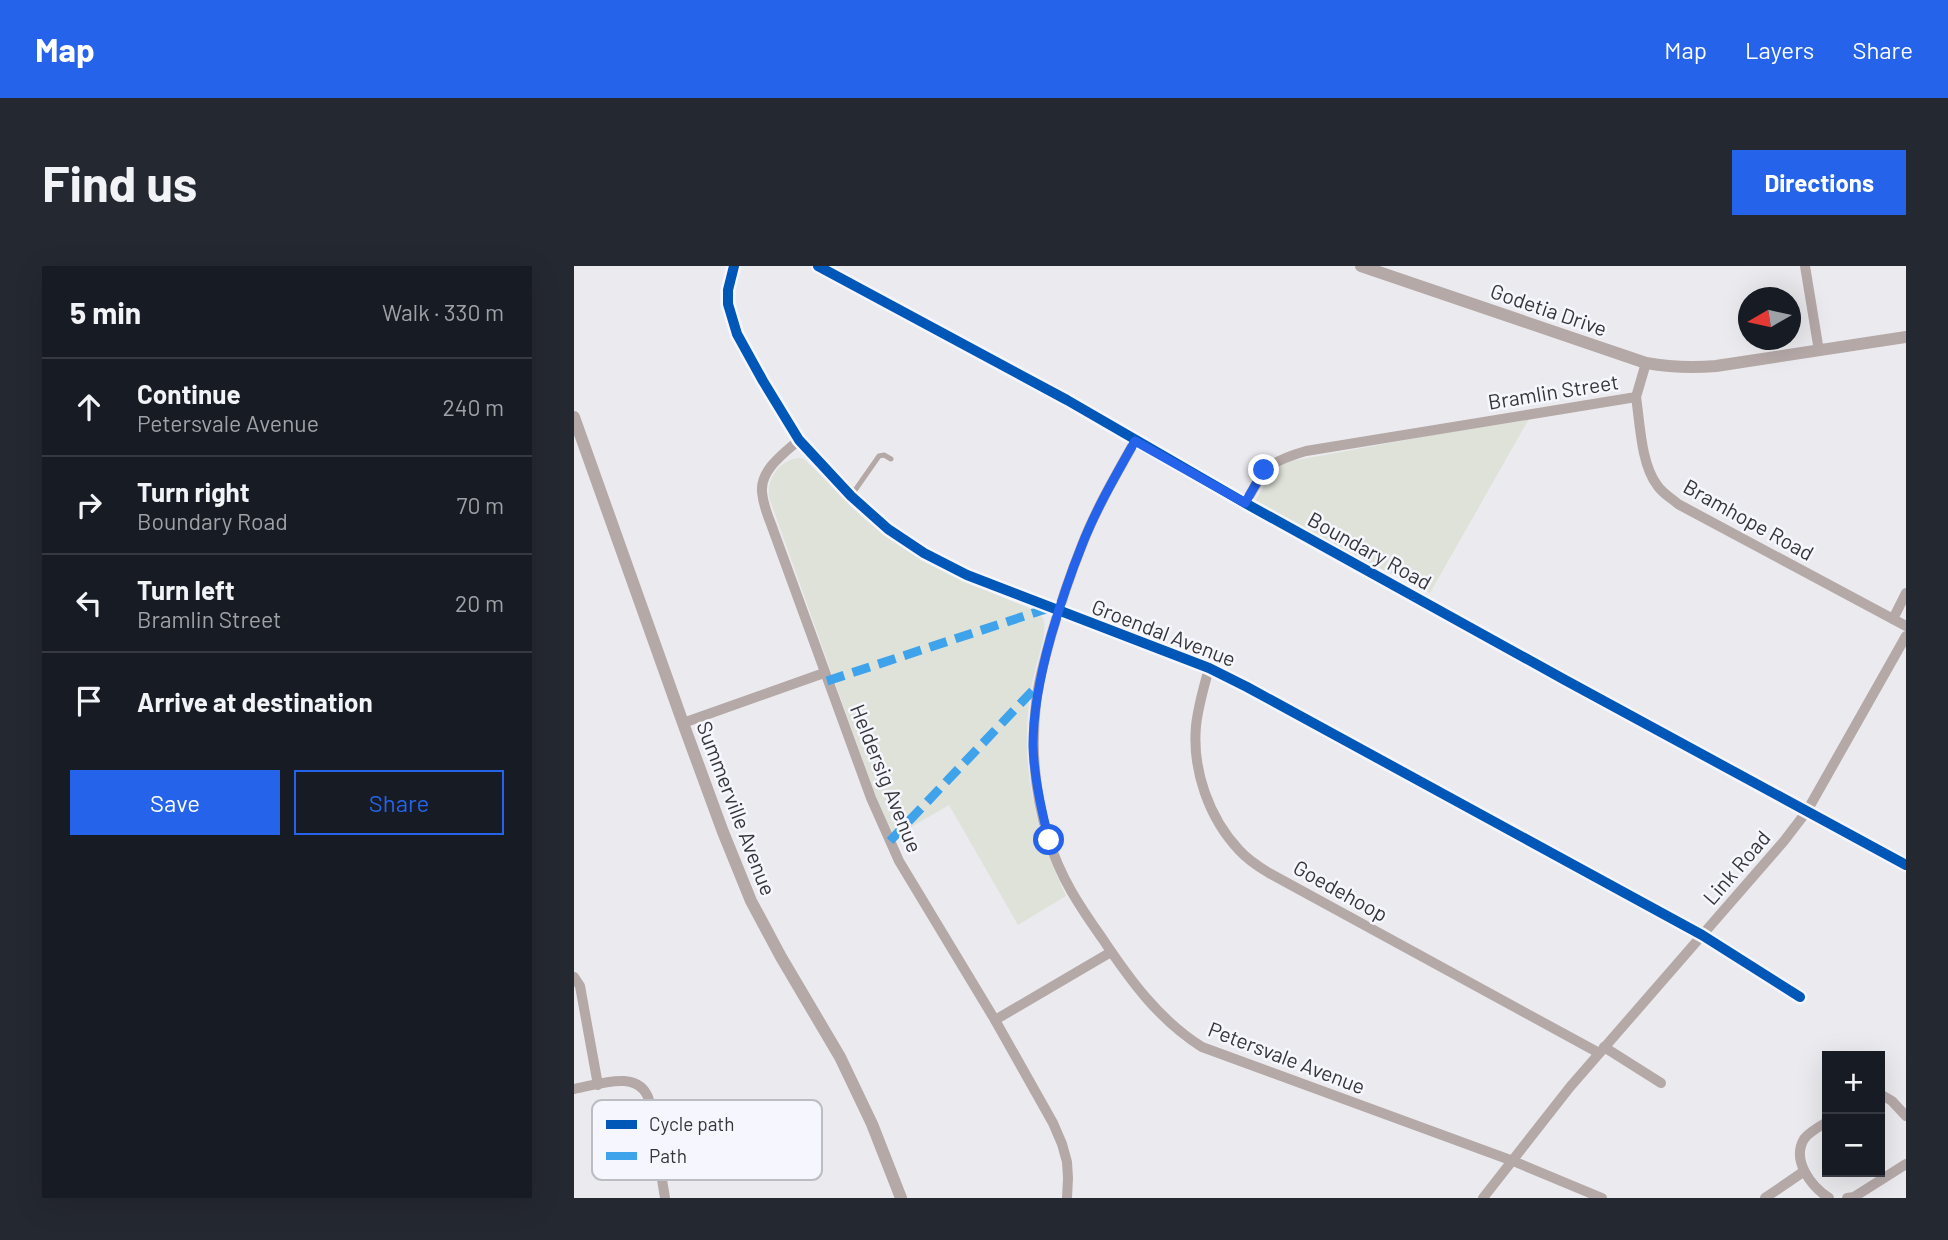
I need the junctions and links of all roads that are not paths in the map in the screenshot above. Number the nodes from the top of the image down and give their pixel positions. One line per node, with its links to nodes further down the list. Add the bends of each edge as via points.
1 (734, 266): 10 (street, Groendal Avenue, via 728,304 737,334)
2 (818, 266): 11 (street, Boundary Road)
3 (1361, 266): 7 (street, Godetia Drive)
4 (1805, 266): 6 (street)
5 (1906, 337): 6 (street, Bramlin Street)
6 (1819, 351): 7 (street, Bramlin Street, via 1716,366 1679,368)
7 (1646, 363): 8 (street, Bramlin Street)
8 (1636, 397): 14 (street, Bramlin Street, via 1295,454 1264,470); 17 (street, Bramhope Road, via 1650,474 1665,494)
9 (574, 417): 22 (street, Summerville Avenue)
10 (799, 440): 13 (street, Groendal Avenue); 21 (street, Heldersig Avenue, via 768,470 761,490)
11 (1135, 441): 14 (street, Boundary Road); 16 (street, Petersvale Avenue, via 1082,543)
12 (891, 459): 13 (lane, via 879,456)
13 (851, 496): 16 (street, Groendal Avenue, via 942,564)
14 (1245, 503): 23 (street, Boundary Road)
15 (1906, 593): 17 (street)
16 (1058, 612): 20 (street, Groendal Avenue); 26 (street, Petersvale Avenue, via 1036,702 1033,746 1038,798 1049,840 1072,895)
17 (1893, 619): 18 (street, Bramhope Road)
18 (1906, 626)
19 (1906, 636): 23 (street, Link Road)
20 (1209, 668): 25 (street, Groendal Avenue); 30 (street, Goedehoop, via 1196,726 1199,776 1211,807 1239,851 1269,873)
21 (824, 673): 22 (street); 29 (street, Heldersig Avenue, via 899,861)
22 (683, 723): 43 (street, Summerville Avenue, via 751,901 840,1057)
23 (1807, 811): 24 (street, Boundary Road); 25 (street, Link Road)
24 (1906, 865)
25 (1702, 934): 28 (street, Groendal Avenue); 30 (street, Link Road)
26 (1111, 952): 29 (street); 38 (street, Petersvale Avenue, via 1164,1019 1202,1047)
27 (574, 977): 32 (street, via 580,986)
28 (1800, 997)
29 (995, 1020): 44 (street, Heldersig Avenue, via 1062,1144)
30 (1601, 1050): 31 (street, Goedehoop); 38 (street, Link Road)
31 (1661, 1083)
32 (598, 1085): 33 (street); 35 (street, via 630,1081 643,1087)
33 (574, 1089)
34 (1885, 1097): 36 (street)
35 (648, 1100)
36 (1906, 1116)
37 (1822, 1125): 40 (street, via 1803,1142)
38 (1513, 1161): 45 (street, Link Road); 46 (street, Petersvale Avenue)
39 (1906, 1164): 49 (street)
40 (1803, 1172): 47 (street); 48 (street)
41 (662, 1180): 42 (street)
42 (665, 1198)
43 (901, 1198)
44 (1067, 1198)
45 (1483, 1198)
46 (1602, 1198)
47 (1765, 1198)
48 (1829, 1198)
49 (1847, 1198)

